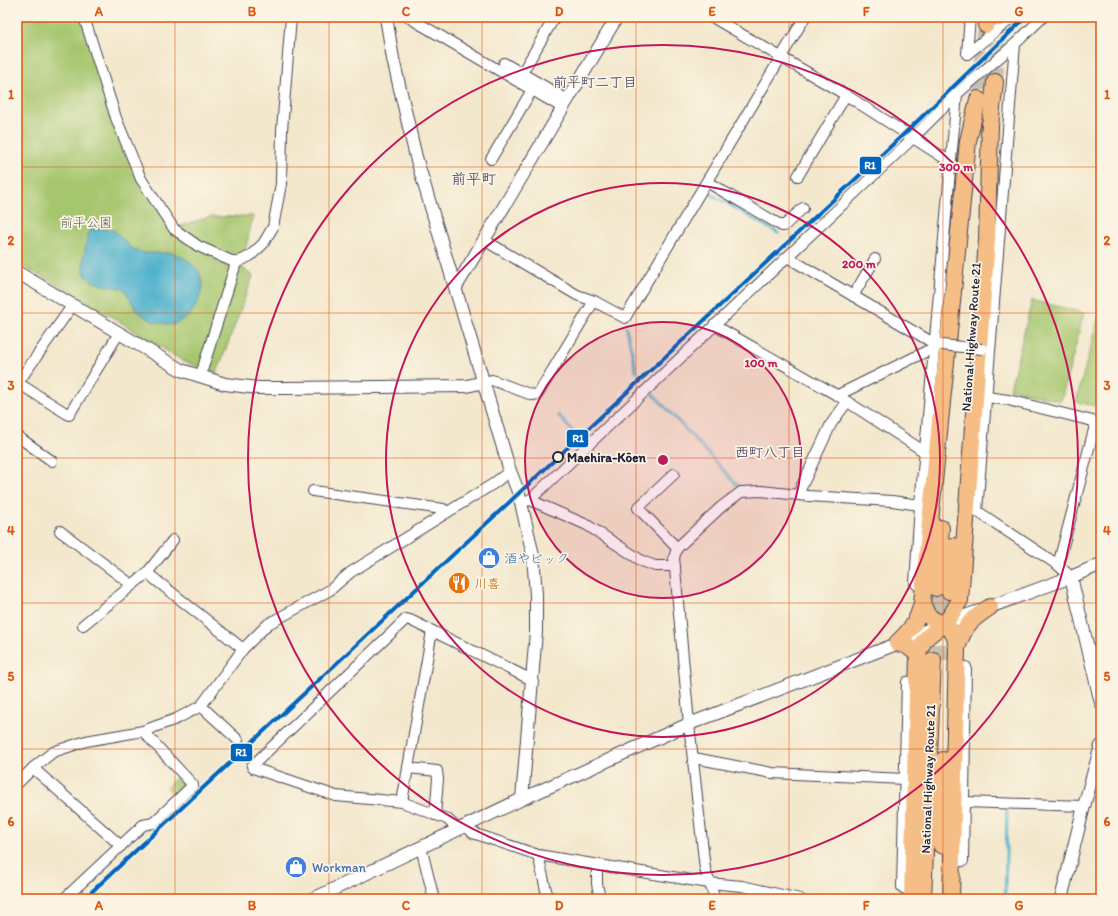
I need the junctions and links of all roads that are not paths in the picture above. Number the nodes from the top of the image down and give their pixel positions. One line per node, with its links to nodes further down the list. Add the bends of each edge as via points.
1 (84, 17): 31 (street, via 116,118 141,179 174,229 198,246)
2 (291, 17): 31 (street, via 282,130 281,184 273,227 263,244 250,256)
3 (386, 17): 33 (street, via 416,157)
4 (408, 17): 17 (street)
5 (617, 17): 21 (street)
6 (712, 17): 13 (street)
7 (805, 17): 13 (street)
8 (970, 17): 10 (street, via 966,54)
9 (1043, 17): 12 (street)
10 (997, 19)
11 (553, 20): 15 (street)
12 (1015, 44): 19 (street); 40 (street)
13 (781, 57): 18 (street); 26 (street)
14 (504, 63): 15 (street)
15 (522, 73): 21 (street)
16 (994, 82): 67 (highway, via 990,124 987,240)
17 (532, 90): 21 (street); 23 (street)
18 (846, 94): 22 (street); 25 (street)
19 (957, 94): 22 (street); 24 (street)
20 (979, 94): 67 (highway, via 968,141)
21 (565, 104): 28 (street)
22 (913, 138): 24 (street); 29 (street)
23 (491, 159)
24 (952, 164): 39 (street)
25 (798, 176)
26 (707, 182): 27 (street, via 782,226); 35 (street, via 625,318)
27 (803, 208)
28 (484, 240): 33 (street); 35 (street, via 577,295)
29 (786, 257): 34 (street); 37 (street)
30 (875, 259): 34 (street)
31 (236, 263): 41 (street)
32 (17, 272): 36 (street)
33 (456, 287): 42 (street)
34 (853, 296): 39 (street)
35 (594, 301): 42 (street, via 538,394 532,395 492,380)
36 (72, 306): 38 (street); 43 (street)
37 (714, 325): 44 (street); 55 (street)
38 (119, 333): 41 (street, via 181,370); 43 (street, via 69,415)
39 (937, 346): 40 (street, bridge); 44 (street); 49 (street)
40 (986, 350): 45 (street)
41 (200, 377): 42 (street, via 225,384 258,388 468,386)
42 (484, 382): 51 (street)
43 (17, 384)
44 (838, 396): 46 (street)
45 (987, 397): 47 (street); 62 (street, via 977,511)
46 (847, 402): 49 (street); 54 (street, via 831,424 800,490)
47 (1099, 423): 62 (street)
48 (17, 436): 50 (street)
49 (925, 452): 56 (street)
50 (52, 461)
51 (510, 471): 55 (street); 57 (street)
52 (674, 474): 60 (street, via 638,508)
53 (313, 491): 57 (street)
54 (800, 495): 56 (street); 60 (street, via 761,491 741,492)
55 (525, 502): 63 (street, via 587,525 642,561 655,566); 77 (street, via 536,595)
56 (920, 505): 67 (street, via 914,583)
57 (448, 512): 74 (street, via 351,572 330,590 268,624)
58 (60, 531): 66 (street)
59 (173, 540): 64 (street)
60 (677, 548): 63 (street)
61 (1101, 564): 65 (street)
62 (1058, 565): 65 (street)
63 (675, 566): 81 (street)
64 (147, 573): 66 (street); 74 (street)
65 (1071, 577): 68 (street); 79 (street)
66 (132, 585): 69 (street)
67 (938, 594): 68 (highway, via 975,606); 70 (highway, via 949,618); 70 (highway, via 928,616); 72 (highway)
68 (990, 607): 70 (street); 73 (highway, via 974,618 963,631)
69 (83, 625)
70 (943, 625): 72 (street); 73 (highway, via 951,630); 75 (highway, via 927,636)
71 (432, 631): 77 (street); 87 (street); 91 (street, via 406,619 252,766 336,796)
72 (897, 643): 75 (highway); 81 (street)
73 (956, 648): 76 (highway)
74 (243, 649): 80 (street)
75 (918, 654): 78 (highway)
76 (945, 663): 92 (street, via 966,667); 99 (highway); 102 (highway, National Highway Route 21); 110 (highway, National Highway Route 21)
77 (532, 680): 90 (street)
78 (918, 682): 88 (street, via 907,682); 102 (highway)
79 (1101, 703)
80 (201, 706): 82 (street, via 176,720); 83 (street)
81 (689, 724): 85 (street); 90 (street)
82 (143, 731): 86 (street, via 86,741 53,752); 96 (street, via 194,785 153,823 143,826)
83 (238, 740)
84 (1101, 746): 93 (street)
85 (694, 758): 88 (street, via 772,773); 101 (street, via 705,870)
86 (33, 768): 89 (street); 96 (street)
87 (408, 768): 91 (street); 94 (street, via 437,771)
88 (905, 779): 102 (street, via 902,887)
89 (17, 784)
90 (522, 799): 95 (street)
91 (402, 802): 94 (street)
92 (964, 802): 93 (street); 99 (street, via 963,861)
93 (1084, 806): 112 (street)
94 (435, 815): 95 (street)
95 (462, 828): 97 (street); 98 (street)
96 (121, 846): 104 (street)
97 (421, 847): 103 (street); 105 (street)
98 (538, 855): 100 (street); 106 (street)
99 (952, 862): 111 (highway)
100 (597, 865): 101 (street); 107 (street)
101 (709, 883): 108 (street); 109 (street, via 742,886)
102 (915, 897)
103 (317, 898)
104 (64, 899)
105 (434, 899)
106 (548, 899)
107 (600, 899)
108 (715, 899)
109 (800, 899)
110 (940, 899)
111 (951, 899)
112 (1061, 899)

